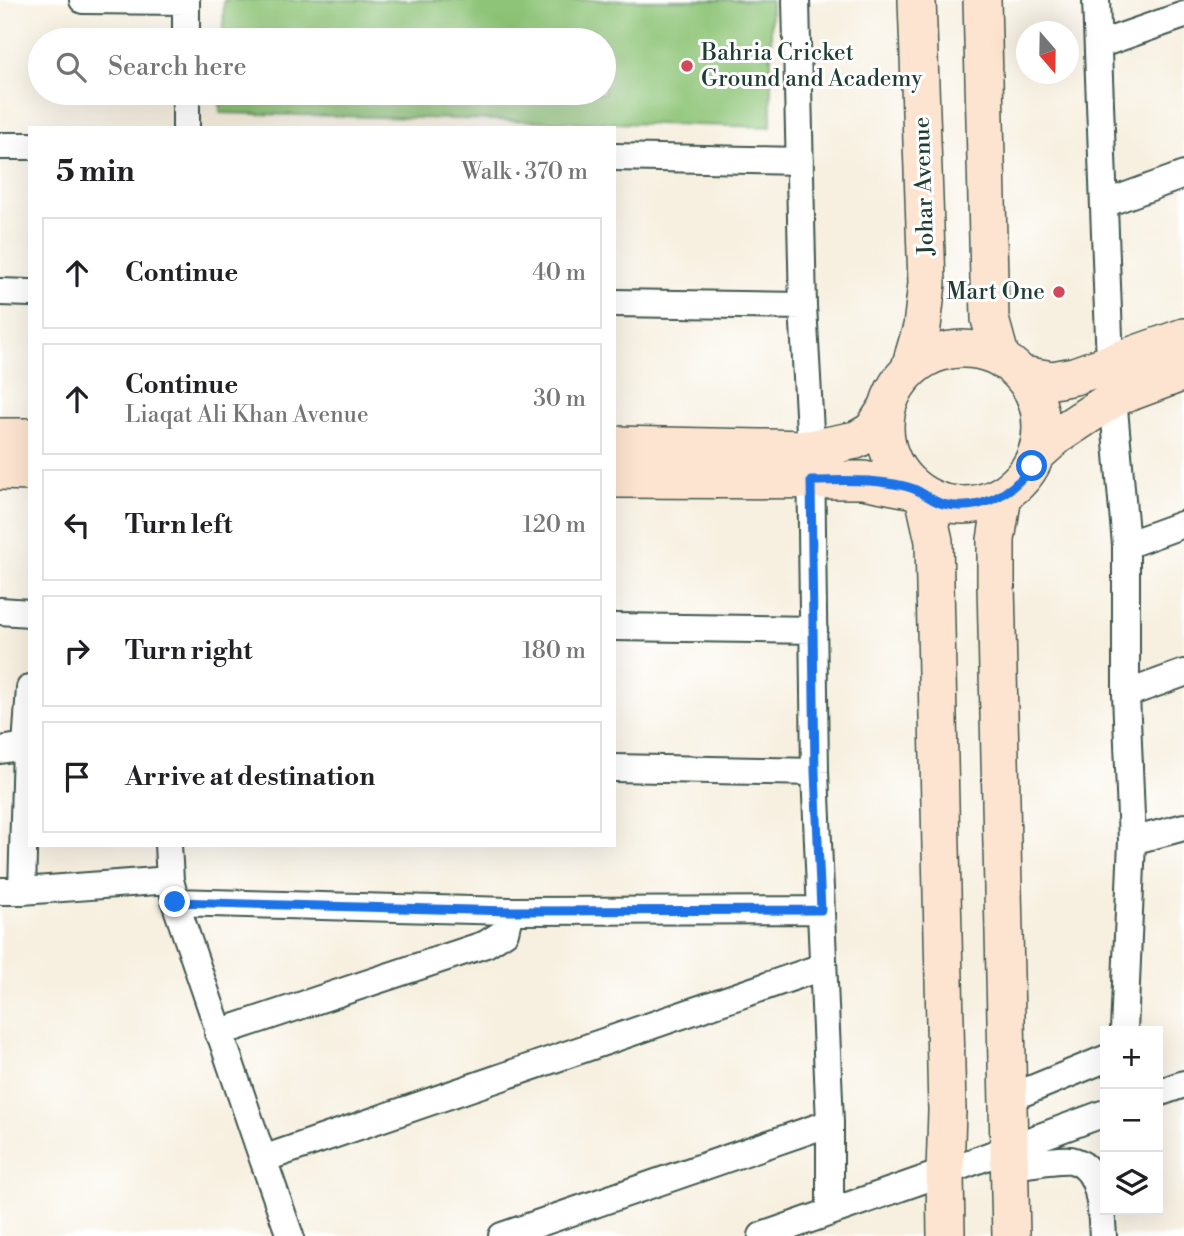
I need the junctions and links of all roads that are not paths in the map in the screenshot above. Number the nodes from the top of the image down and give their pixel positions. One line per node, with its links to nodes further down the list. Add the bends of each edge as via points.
1 (83, 0): 2 (street)
2 (186, 0): 8 (street)
3 (796, 0): 15 (street)
4 (917, 0): 24 (street, Johar Avenue, via 927,283 922,327)
5 (982, 0): 23 (street, via 990,319)
6 (1096, 0): 9 (street)
7 (1184, 15): 9 (street)
8 (186, 28)
9 (1098, 45): 17 (street)
10 (186, 105): 11 (street)
11 (186, 126)
12 (0, 146): 13 (street)
13 (28, 146)
14 (616, 157): 15 (street)
15 (800, 161): 21 (street)
16 (1184, 175): 17 (street)
17 (1104, 204): 26 (street)
18 (0, 292): 19 (street)
19 (28, 293)
20 (616, 303): 21 (street)
21 (803, 306): 32 (street)
22 (1184, 337): 26 (street)
23 (1012, 367): 24 (street, via 983,351 963,349 943,351); 26 (street, via 1053,380); 31 (street, via 1035,394 1041,416)
24 (909, 371): 27 (street)
25 (1184, 372): 26 (street)
26 (1112, 380): 31 (street); 39 (street)
27 (887, 408): 32 (street, via 872,431); 36 (street, via 884,434 891,459)
28 (0, 437): 29 (street)
29 (28, 437)
30 (616, 445): 32 (street)
31 (1038, 453): 37 (street, via 1024,477)
32 (811, 465): 35 (street); 36 (street); 43 (street)
33 (0, 471): 34 (street)
34 (28, 472)
35 (616, 479)
36 (919, 493): 37 (street, via 943,504 964,506); 68 (street, via 934,541)
37 (1003, 495): 63 (street, via 996,573)
38 (1184, 524): 39 (street)
39 (1126, 545): 45 (street)
40 (0, 611): 41 (street)
41 (28, 613)
42 (616, 627): 43 (street)
43 (814, 630): 49 (street)
44 (1184, 674): 45 (street)
45 (1126, 694): 51 (street)
46 (28, 695): 47 (street)
47 (13, 748): 53 (street)
48 (616, 768): 49 (street)
49 (815, 772): 55 (street)
50 (1184, 827): 51 (street)
51 (1132, 841): 58 (street)
52 (169, 847): 54 (street)
53 (11, 891): 54 (street)
54 (172, 891): 56 (street); 59 (street)
55 (821, 910): 56 (street); 57 (street)
56 (510, 911): 59 (street, via 505,932 486,944)
57 (822, 967): 65 (street); 67 (street)
58 (1124, 1026)
59 (218, 1033): 67 (street)
60 (1100, 1061): 63 (street)
61 (1184, 1084): 62 (street)
62 (1163, 1091)
63 (1010, 1098): 66 (street)
64 (1100, 1115): 66 (street)
65 (830, 1123): 69 (street); 71 (street)
66 (1010, 1157): 68 (street); 74 (street); 75 (street, via 1071,1160 1086,1169 1095,1181)
67 (263, 1159): 70 (street)
68 (945, 1172): 69 (street); 73 (street)
69 (830, 1212): 72 (street)
70 (290, 1236)
71 (502, 1236)
72 (762, 1236)
73 (946, 1236)
74 (1011, 1236)
75 (1103, 1236)

